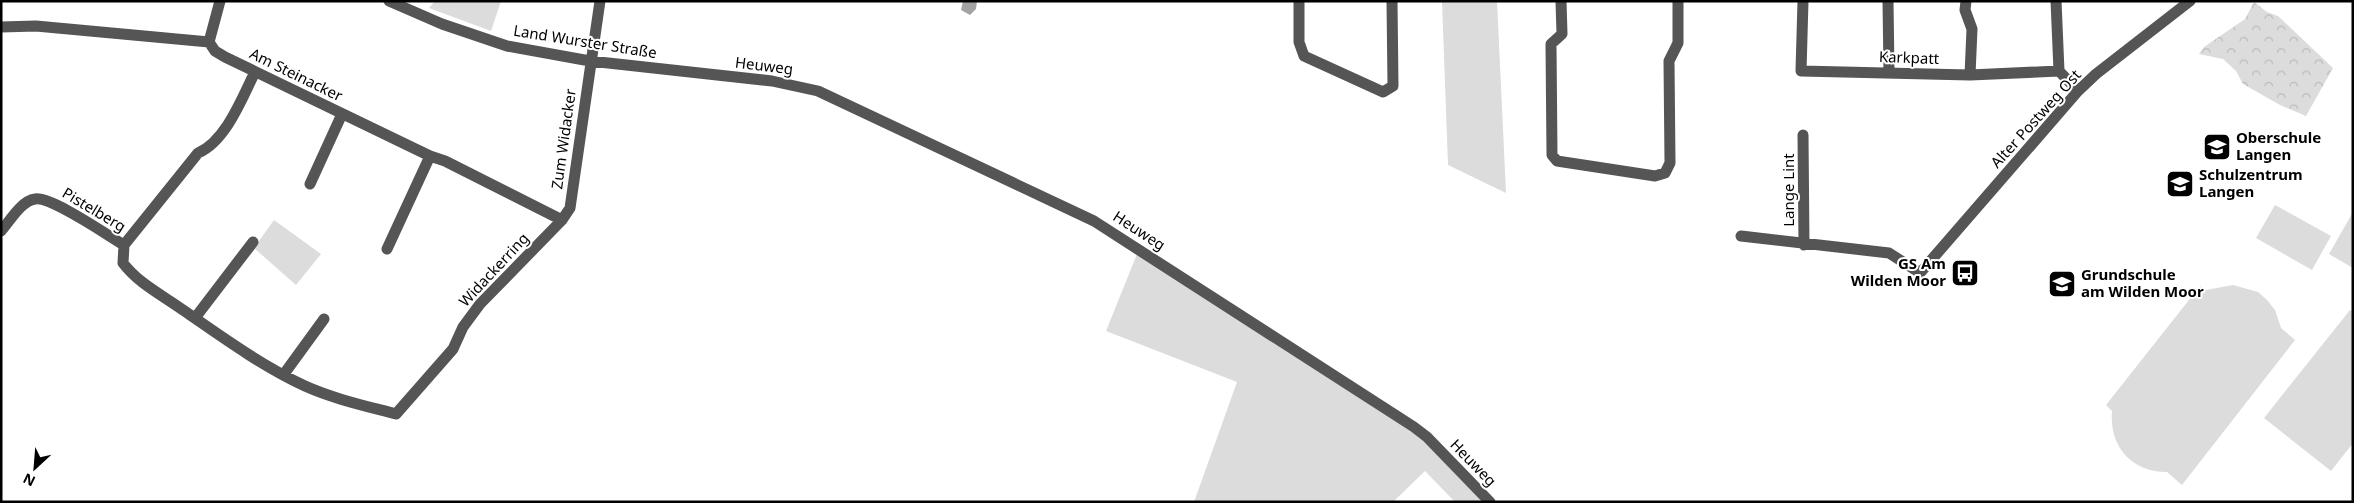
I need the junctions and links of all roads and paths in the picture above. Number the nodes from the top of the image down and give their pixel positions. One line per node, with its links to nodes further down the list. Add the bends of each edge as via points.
1 (220, 1): 14 (street)
2 (389, 1): 15 (street, Land Wurster Straße, via 442,24 507,46)
3 (600, 1): 15 (street, Zum Widacker)
4 (1299, 1): 5 (street, via 1299,42 1304,56 1383,92 1393,86)
5 (1392, 1)
6 (1561, 1): 7 (street, via 1562,34 1551,44 1552,155 1557,161 1655,176 1665,173 1670,163 1669,61 1678,44)
7 (1678, 1)
8 (1803, 1): 18 (street, Karkpatt, via 1801,71)
9 (1888, 1): 18 (street)
10 (1966, 1): 19 (street, via 1965,10 1972,29)
11 (2056, 1): 16 (street)
12 (2190, 1): 21 (street, Alter Postweg Ost)
13 (1, 27): 14 (street, via 36,26)
14 (209, 42): 17 (street, Am Steinacker, via 215,51)
15 (590, 61): 20 (street, Land Wurster Straße); 26 (street, Zum Widacker, via 570,208)
16 (2059, 71): 19 (street, Karkpatt); 21 (street)
17 (255, 72): 22 (street, Am Steinacker); 30 (street, via 235,114 208,149 198,153)
18 (1889, 72): 19 (street, Karkpatt)
19 (1970, 75)
20 (724, 76): 36 (street, Heuweg, via 772,81 818,91 1094,221 1414,427)
21 (2078, 91): 31 (street, Alter Postweg Ost, via 1920,273 1889,253)
22 (342, 114): 24 (street, Am Steinacker); 25 (street)
23 (1803, 135): 31 (street, Lange Lint)
24 (430, 156): 26 (street, Am Steinacker); 32 (street)
25 (310, 184)
26 (562, 220): 35 (street, Widackerring, via 480,304 463,327 453,349 396,414 332,396)
27 (1, 231): 30 (street, Pistelberg, via 22,206 34,199 50,201)
28 (1741, 236): 31 (street)
29 (254, 242): 33 (street)
30 (124, 245): 33 (street, Widackerring, via 123,263 130,272)
31 (1804, 245)
32 (387, 249)
33 (195, 318): 35 (street, Widackerring)
34 (324, 319): 35 (street)
35 (284, 374)
36 (1490, 502)

